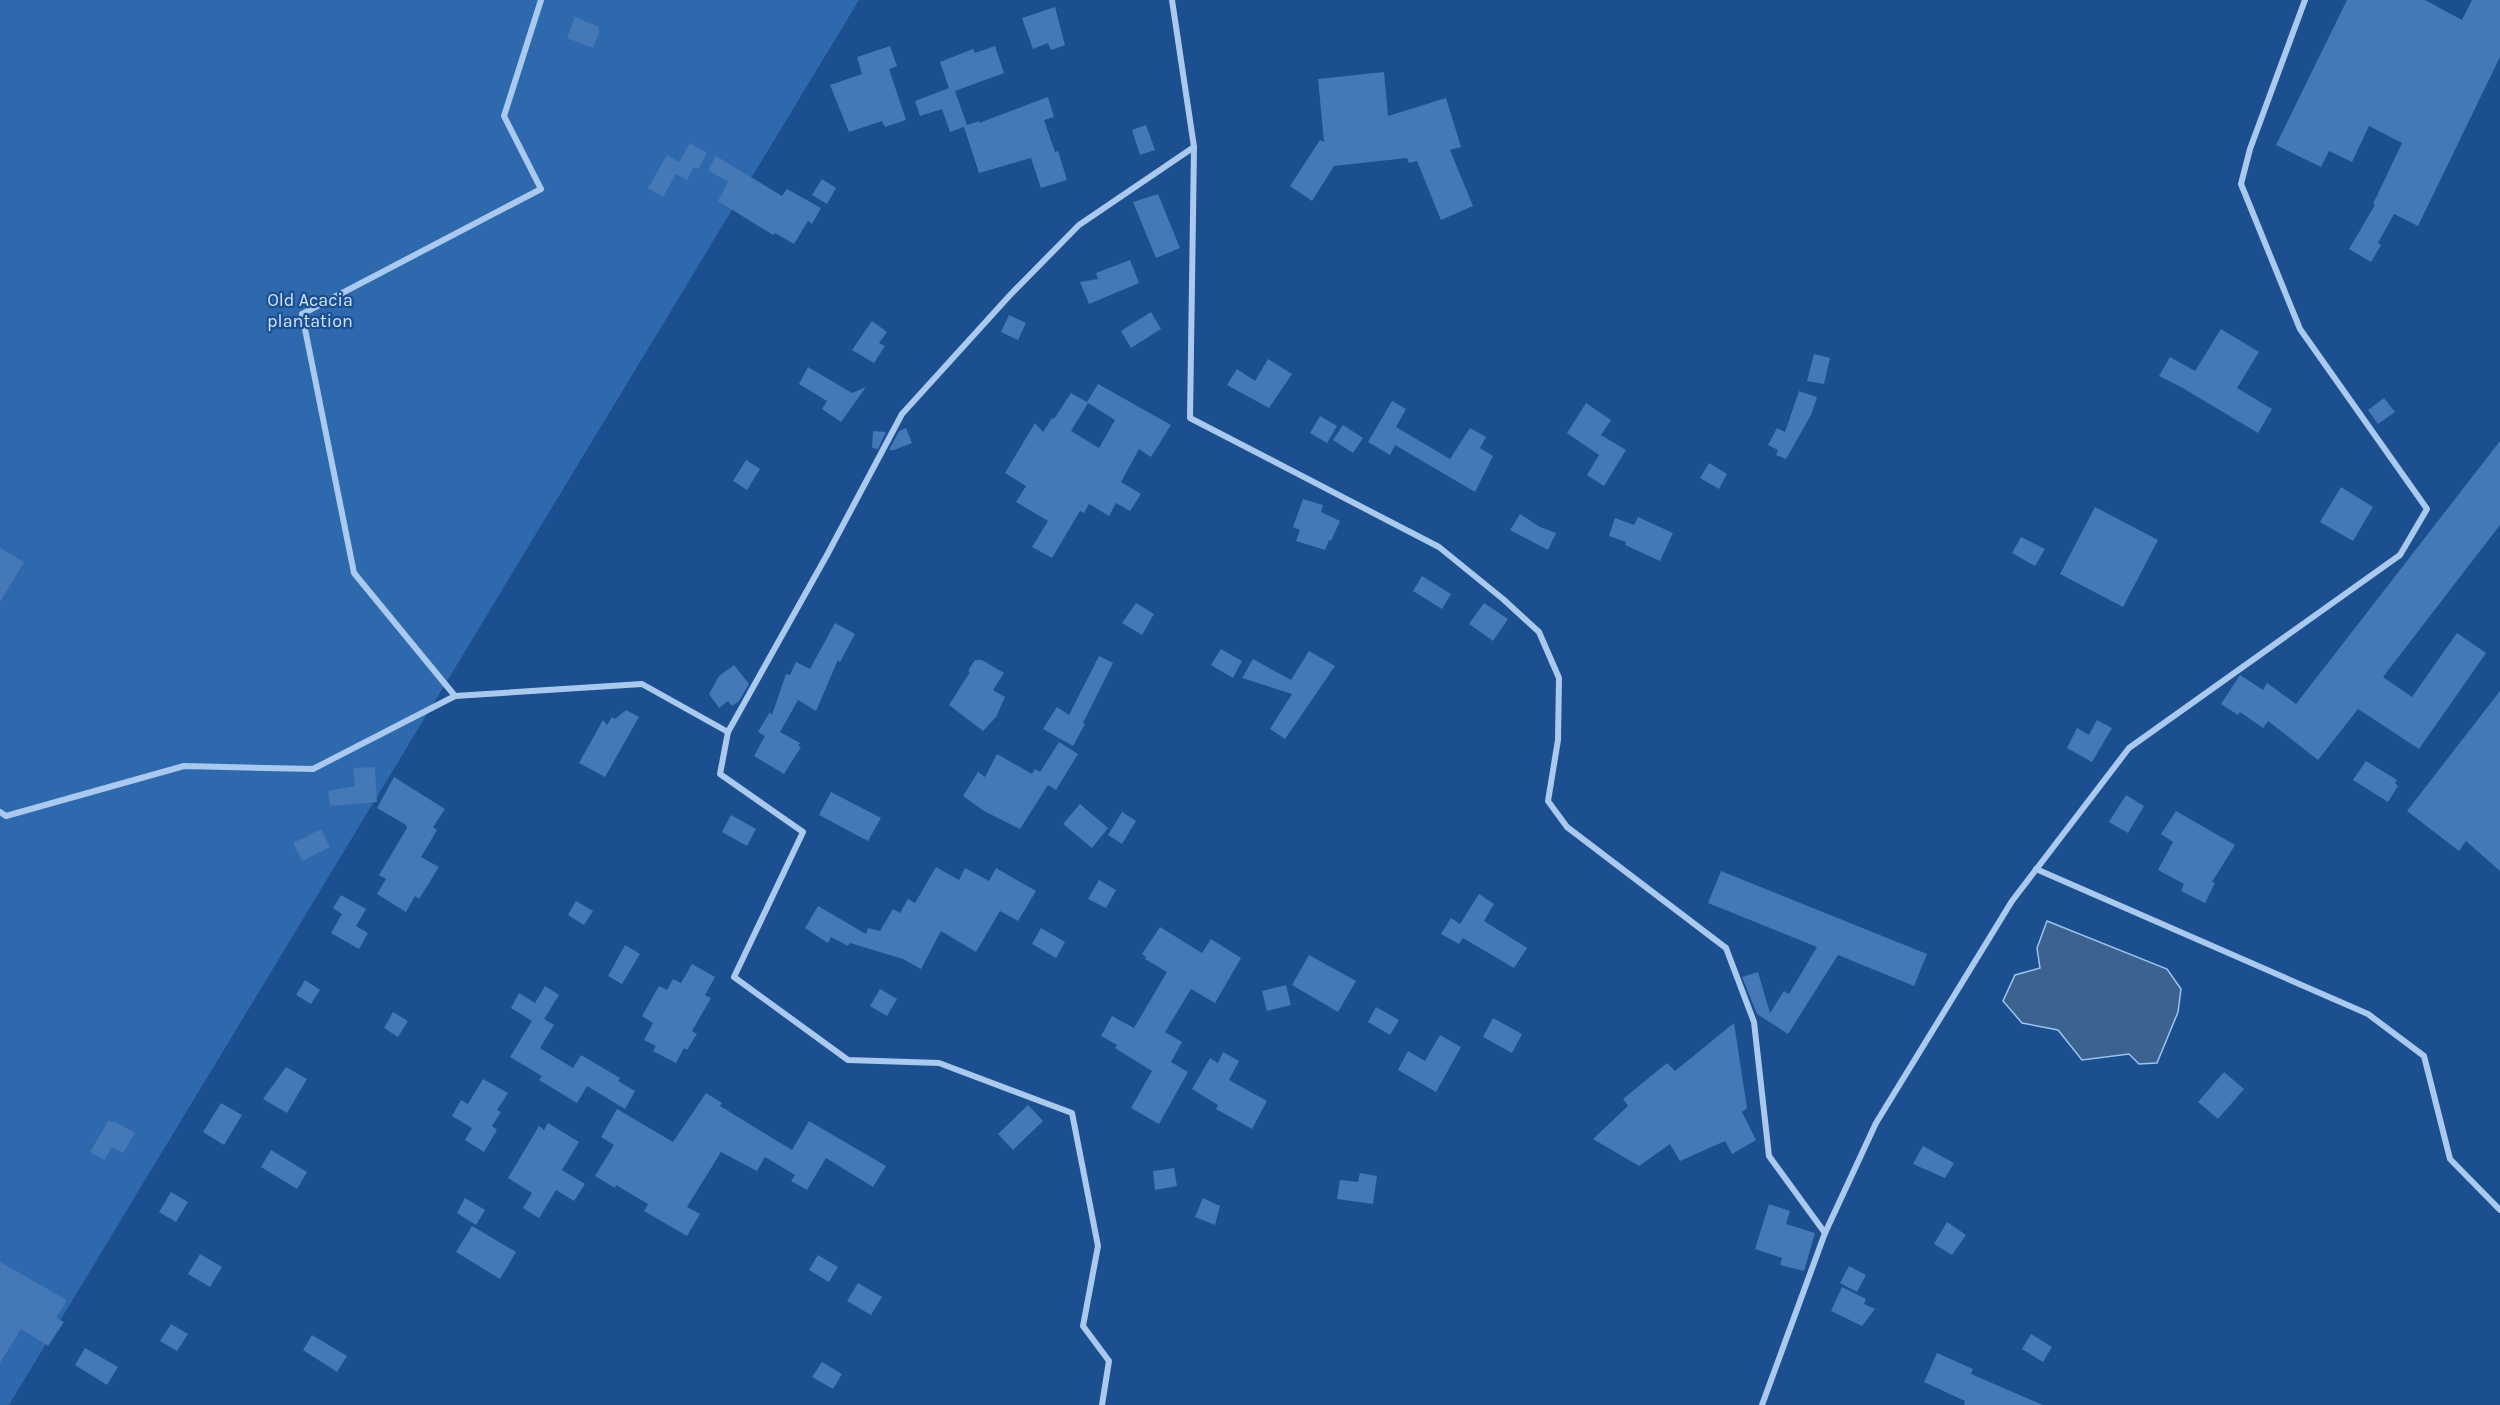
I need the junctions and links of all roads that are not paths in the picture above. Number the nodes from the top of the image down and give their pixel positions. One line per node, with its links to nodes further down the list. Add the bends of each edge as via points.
1 (541, 0): 5 (street, via 504,116 541,189 302,314 354,573)
2 (1172, 0): 4 (street)
3 (2305, 0): 8 (street, via 2241,184 2300,329 2427,509 2400,555 2129,748)
4 (1194, 147): 6 (street, via 1079,225 902,414); 10 (street, via 1190,418 1439,547 1539,632 1559,678 1558,740 1548,801 1567,827 1726,948 1754,1022 1769,1156)
5 (454, 696): 6 (street, via 642,684); 7 (street, via 313,770 184,766 6,816)
6 (728, 732): 11 (street, via 720,774 803,832 734,977 848,1060 939,1063 1072,1113 1098,1246 1083,1326 1109,1361)
7 (0, 812)
8 (2036, 869): 9 (street, via 2368,1014 2424,1056 2450,1159); 10 (street, via 2012,901 1876,1123)
9 (2500, 1210)
10 (1825, 1233): 12 (street)
11 (1102, 1405)
12 (1762, 1405)

